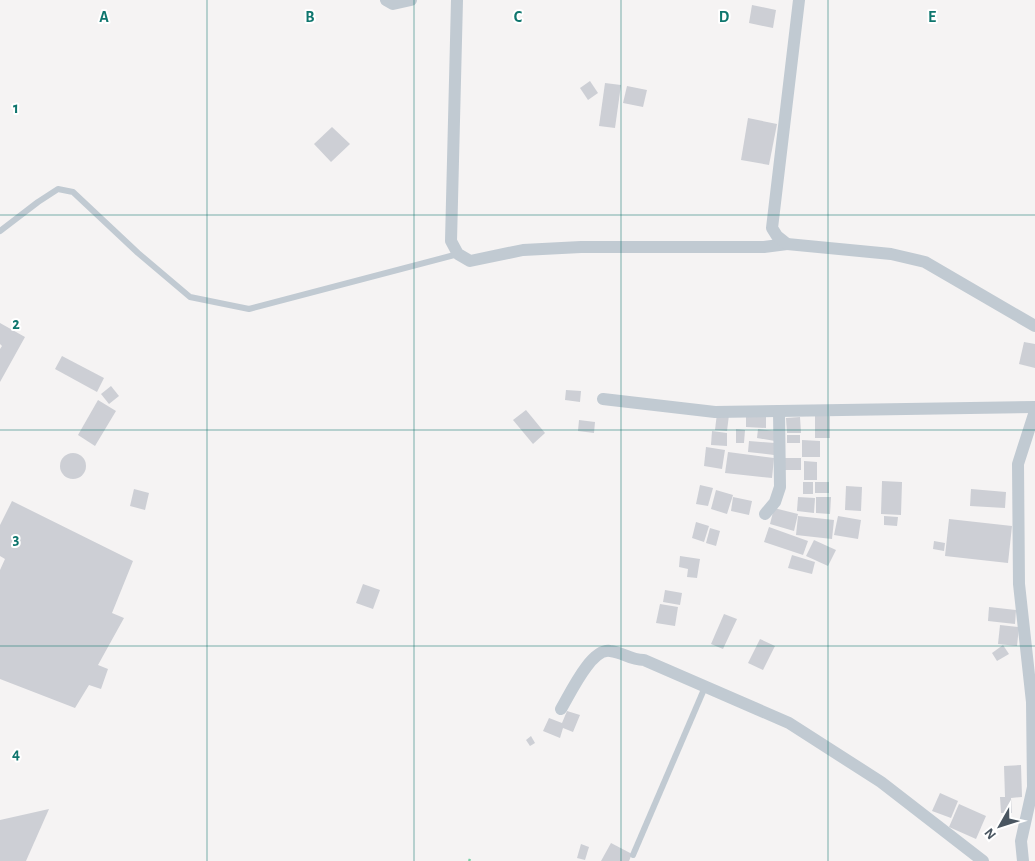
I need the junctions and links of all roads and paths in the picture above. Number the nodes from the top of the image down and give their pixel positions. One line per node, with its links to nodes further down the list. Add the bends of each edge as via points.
1 (386, 0): 2 (street, via 393,4)
2 (411, 0)
3 (457, 0): 7 (street, via 451,241)
4 (799, 0): 6 (street, via 772,228)
5 (0, 231): 7 (lane, via 58,189 72,192 190,297 249,309)
6 (787, 244): 7 (street, via 523,250 470,261); 8 (street, via 891,254 925,262)
7 (458, 254)
8 (1035, 326)
9 (603, 399): 11 (street, via 715,412)
10 (1035, 409): 11 (street); 15 (street, via 1018,464 1019,584 1032,702)
11 (779, 411): 12 (street, via 780,487 775,502)
12 (765, 514)
13 (705, 687): 14 (street, via 644,660 602,650 592,658); 17 (lane); 18 (street, via 789,723 881,782)
14 (561, 709)
15 (1033, 806): 16 (street)
16 (1021, 841): 19 (street); 20 (street)
17 (633, 856)
18 (983, 861)
19 (1017, 861)
20 (1023, 861)

